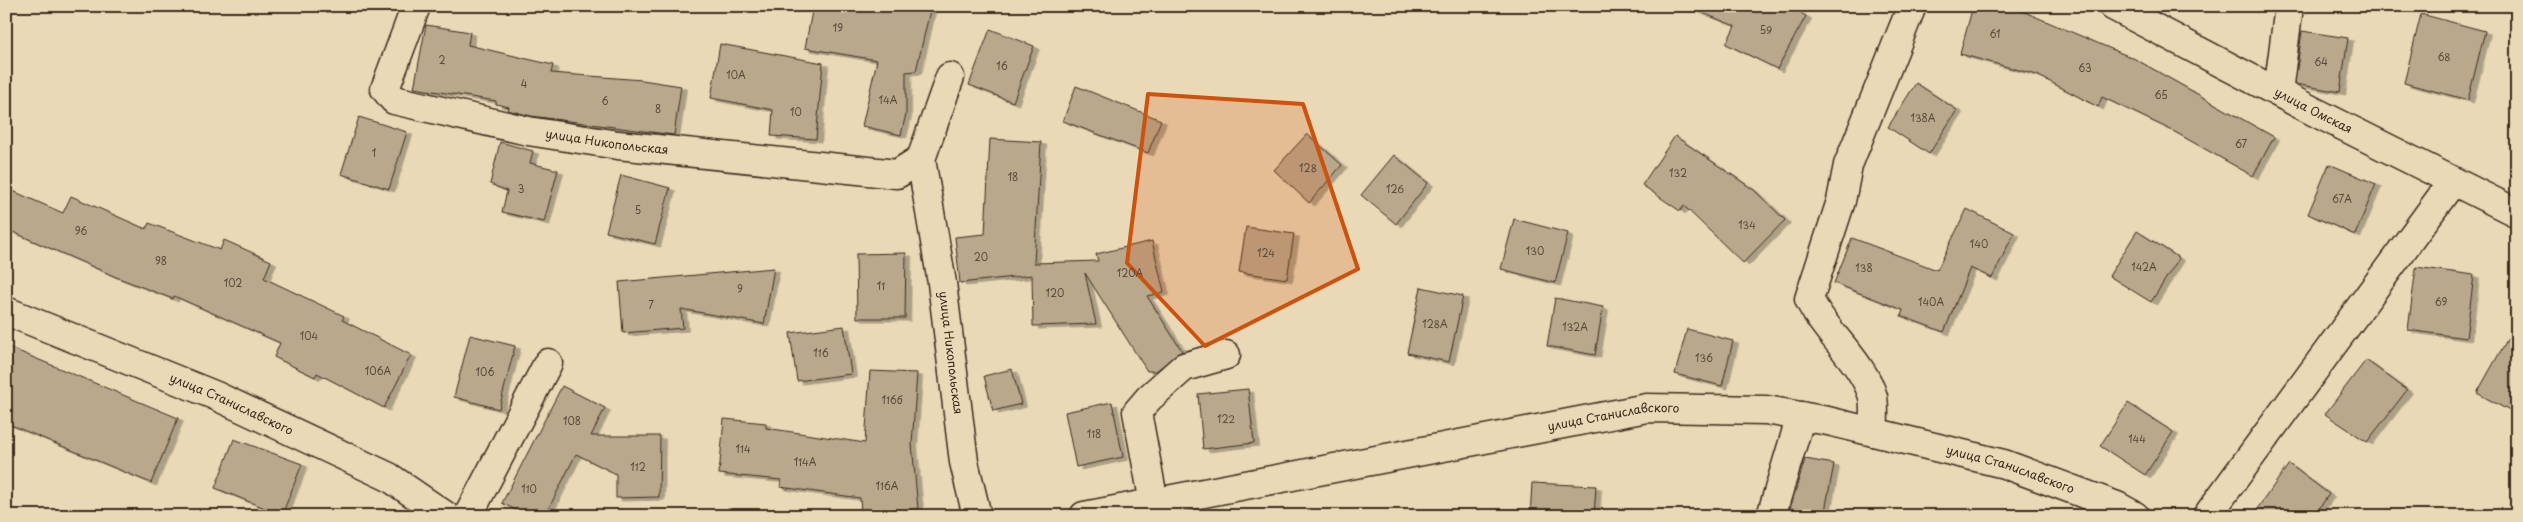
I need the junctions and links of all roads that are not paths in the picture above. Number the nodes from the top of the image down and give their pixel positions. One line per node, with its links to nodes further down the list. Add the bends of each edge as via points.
1 (416, 6): 7 (street, улица Никопольская, via 385,90 394,100 528,132 618,145 897,174)
2 (1912, 6): 14 (street, via 1848,165 1809,299 1818,317 1865,378 1873,398)
3 (2113, 6): 6 (street, улица Омская)
4 (2289, 6): 6 (street)
5 (950, 77): 7 (street, улица Никопольская)
6 (2278, 92): 8 (street, улица Омская)
7 (921, 159): 18 (street, улица Никопольская, via 942,283 964,462)
8 (2453, 181): 9 (street, улица Омская); 22 (street)
9 (2517, 213)
10 (6, 311): 16 (street, улица Станиславского, via 231,403 389,477)
11 (1226, 355): 15 (street, via 1184,367 1148,398 1137,412)
12 (548, 363): 17 (street)
13 (1801, 416): 14 (street, улица Станиславского); 15 (street, улица Станиславского, via 1766,410 1647,408); 20 (street)
14 (1874, 432): 21 (street, улица Станиславского, via 2004,464 2117,506)
15 (1154, 503): 19 (street, улица Станиславского)
16 (446, 516)
17 (468, 516)
18 (977, 516)
19 (1084, 516)
20 (1771, 516)
21 (2135, 516)
22 (2207, 516)

